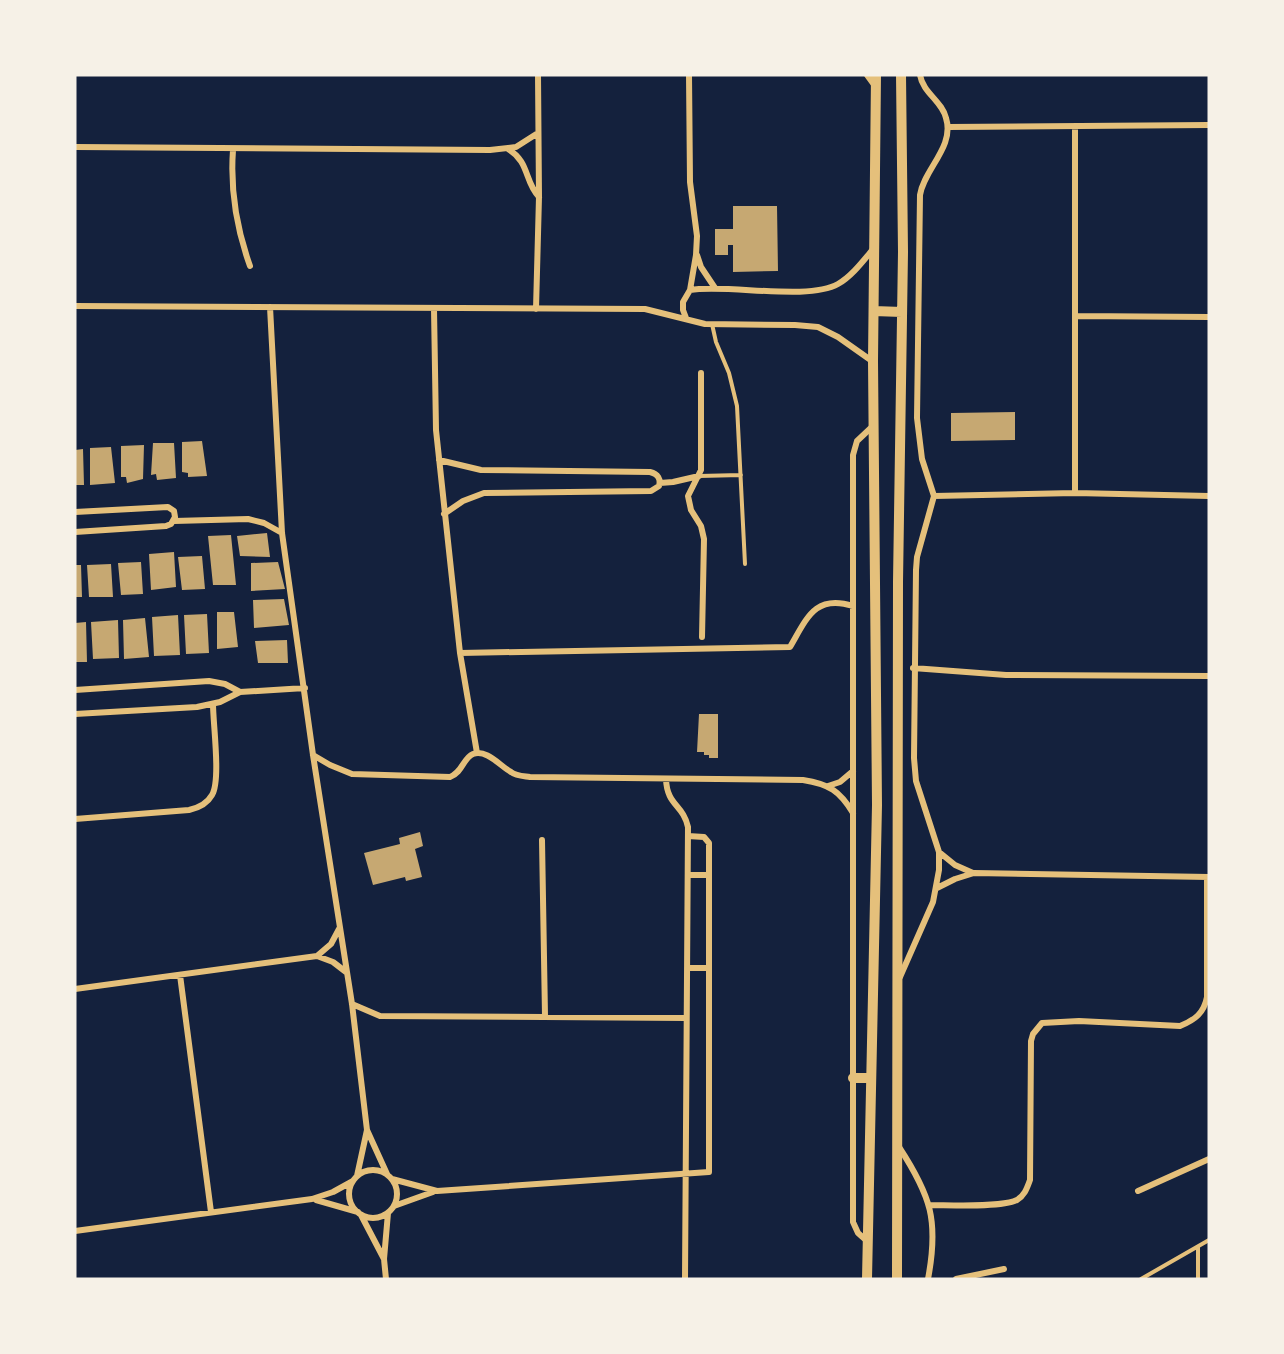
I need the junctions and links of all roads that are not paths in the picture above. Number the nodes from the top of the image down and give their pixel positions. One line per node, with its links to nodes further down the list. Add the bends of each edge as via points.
1 (538, 75): 10 (street)
2 (689, 75): 16 (street, via 689,172 697,226)
3 (867, 75): 6 (street)
4 (901, 75): 25 (street)
5 (920, 75): 9 (street, via 945,113)
6 (876, 81): 15 (street)
7 (1209, 125): 8 (street)
8 (1075, 126): 9 (street); 26 (street)
9 (948, 127): 38 (street, via 946,141 923,180 920,195 917,418 922,459)
10 (538, 133): 12 (street, via 524,144); 14 (street)
11 (75, 147): 13 (street)
12 (507, 149): 13 (street); 14 (street, via 523,162 531,188)
13 (233, 150): 17 (street, via 233,204)
14 (539, 197): 23 (street)
15 (874, 248): 18 (street, via 846,278 825,289); 24 (street)
16 (696, 255): 18 (street); 19 (street)
17 (250, 266)
18 (715, 288): 19 (street)
19 (690, 290): 28 (street, via 683,302)
20 (75, 306): 21 (street)
21 (270, 307): 22 (street); 44 (street)
22 (434, 309): 23 (street); 33 (street, via 434,410)
23 (536, 309): 28 (street, via 645,309)
24 (874, 311): 25 (street); 30 (street)
25 (902, 312): 77 (street)
26 (1075, 316): 27 (street); 37 (street)
27 (1209, 317)
28 (686, 318): 29 (street)
29 (712, 324): 30 (street, via 818,327); 34 (lane, via 737,406)
30 (873, 362): 32 (street)
31 (701, 373): 35 (street)
32 (874, 424): 46 (street, via 857,441 854,455); 83 (street, via 877,805)
33 (439, 460): 36 (street, via 481,470 650,472 658,476); 41 (street)
34 (741, 475): 35 (lane); 45 (lane)
35 (699, 476): 36 (street); 47 (street, via 688,496 703,531)
36 (660, 483): 41 (street, via 651,491 484,493)
37 (1075, 493): 38 (street); 39 (street)
38 (934, 496): 49 (street, via 917,557)
39 (1209, 496)
40 (75, 512): 42 (street, via 168,507 174,511)
41 (444, 514): 48 (street)
42 (174, 521): 43 (street, via 166,526); 44 (street, via 254,520)
43 (75, 532)
44 (282, 533): 51 (street)
45 (745, 564)
46 (854, 606): 48 (street, via 838,601 823,604 811,613 790,647); 58 (street)
47 (702, 638)
48 (460, 653): 56 (street)
49 (914, 668): 50 (street, via 1006,675); 65 (street, via 914,771)
50 (1209, 676)
51 (305, 688): 53 (street); 57 (street)
52 (75, 690): 53 (street, via 209,681)
53 (240, 692): 54 (street)
54 (213, 704): 55 (street); 62 (street, via 216,780 205,804 189,810)
55 (75, 714)
56 (477, 753): 57 (street, via 469,756 457,774 446,777 352,774); 59 (street, via 522,776)
57 (314, 755): 71 (street)
58 (854, 770): 60 (street); 61 (street)
59 (666, 779): 60 (street, via 803,780); 63 (street, via 669,799 687,821)
60 (828, 786): 61 (street)
61 (854, 813): 82 (street)
62 (75, 819)
63 (688, 836): 67 (street); 68 (street, via 704,837 709,843)
64 (542, 840): 80 (street)
65 (939, 852): 66 (street); 70 (street)
66 (974, 873): 69 (street); 70 (street)
67 (689, 875): 68 (street); 73 (street)
68 (709, 875): 74 (street)
69 (1208, 877): 93 (street, via 1207,986 1203,1012 1180,1026 1042,1023 1033,1034 1030,1051 1030,1180 1023,1196 1009,1203)
70 (937, 888): 77 (street)
71 (340, 927): 72 (street, via 331,944); 75 (street)
72 (317, 956): 75 (street); 76 (street)
73 (687, 968): 74 (street); 81 (street)
74 (709, 968): 87 (street, via 709,1172)
75 (347, 973): 79 (street)
76 (180, 975): 78 (street); 95 (street)
77 (896, 985): 85 (street)
78 (75, 989)
79 (352, 1004): 80 (street, via 380,1016); 84 (street)
80 (544, 1016): 81 (street)
81 (687, 1018): 87 (street)
82 (854, 1078): 83 (street); 100 (street, via 854,1222)
83 (871, 1078): 100 (street)
84 (367, 1130): 88 (street); 89 (street)
85 (897, 1144): 93 (street); 107 (street)
86 (1209, 1159): 91 (street)
87 (686, 1173): 90 (street); 105 (street)
88 (390, 1177): 89 (street, via 375,1170); 90 (street); 94 (street, via 397,1192)
89 (355, 1179): 92 (street); 96 (street, via 349,1196)
90 (437, 1191): 94 (street)
91 (1138, 1191)
92 (312, 1199): 95 (street); 96 (street)
93 (930, 1205): 108 (street, via 934,1231)
94 (394, 1206): 97 (street)
95 (211, 1212): 98 (street)
96 (359, 1213): 97 (street, via 375,1218); 102 (street)
97 (388, 1213): 102 (street)
98 (75, 1231)
99 (1209, 1240): 101 (lane)
100 (867, 1241): 106 (street)
101 (1198, 1246): 110 (lane); 111 (lane)
102 (384, 1259): 104 (street)
103 (1004, 1269): 109 (street)
104 (386, 1279)
105 (685, 1279)
106 (867, 1279)
107 (897, 1279)
108 (928, 1279)
109 (956, 1279)
110 (1140, 1279)
111 (1198, 1279)

